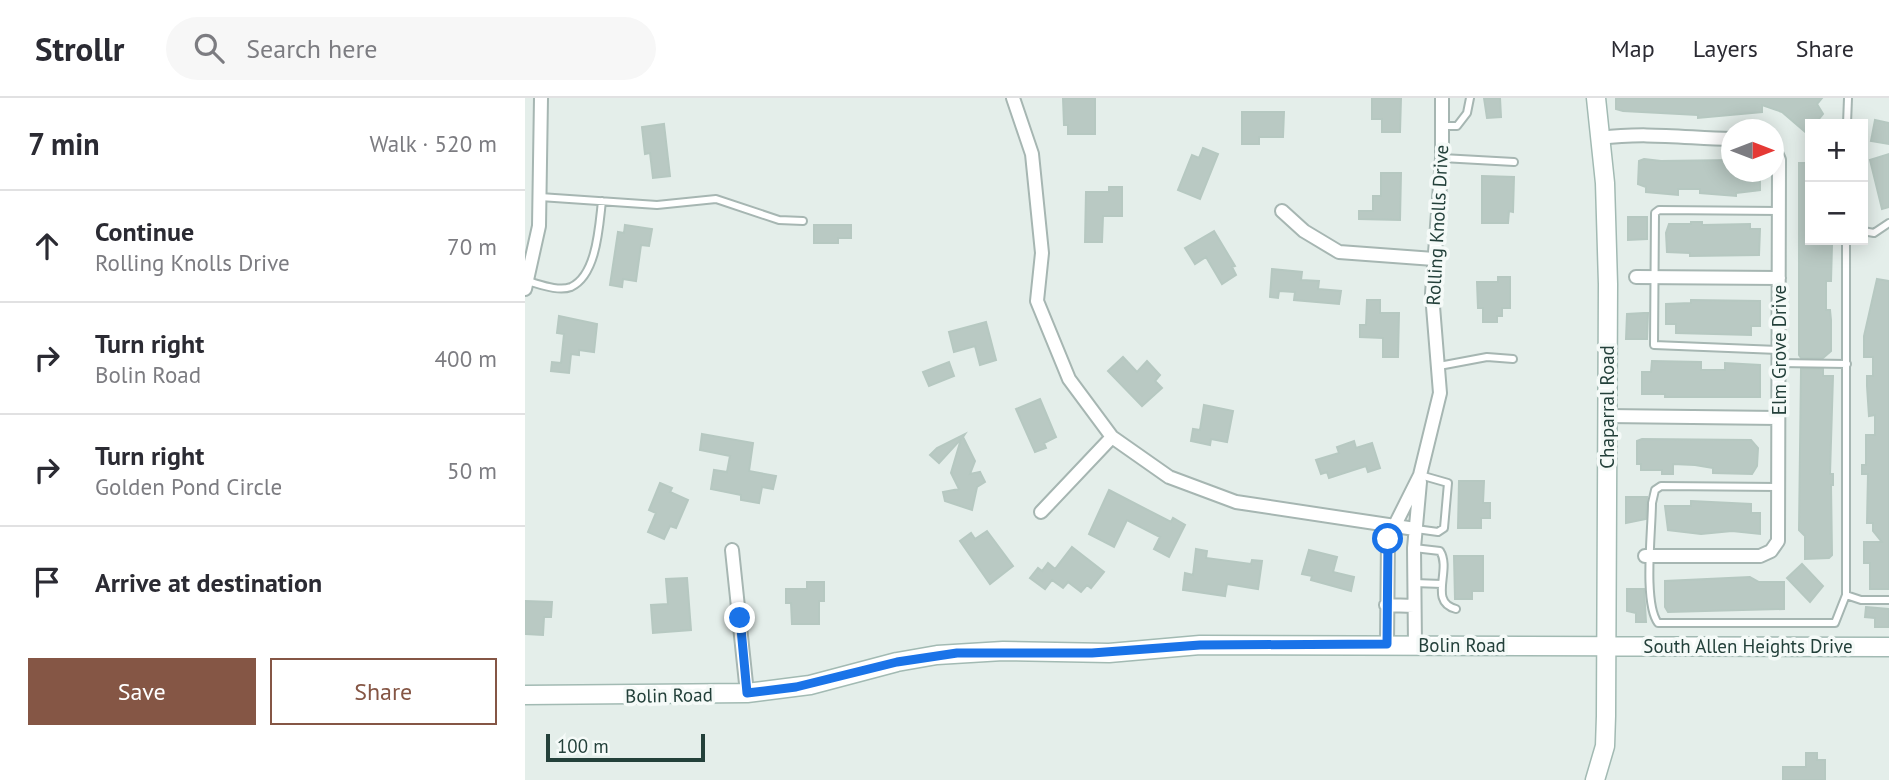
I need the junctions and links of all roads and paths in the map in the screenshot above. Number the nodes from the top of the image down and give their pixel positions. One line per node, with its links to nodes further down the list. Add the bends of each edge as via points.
1 (541, 98): 14 (street)
2 (1013, 98): 33 (street, via 1032,154 1042,253 1037,301 1069,379)
3 (1441, 98): 8 (street, Rolling Knolls Drive)
4 (1470, 98): 8 (lane, via 1464,120 1457,126)
5 (1596, 98): 9 (street, Chaparral Road)
6 (1848, 98): 7 (lane)
7 (1847, 119)
8 (1442, 126): 11 (street, Rolling Knolls Drive)
9 (1601, 138): 10 (street, via 1650,134); 31 (street, Chaparral Road, via 1608,284)
10 (1721, 139)
11 (1442, 158): 12 (lane); 22 (street, Rolling Knolls Drive)
12 (1514, 162)
13 (1779, 182): 17 (street, Elm Grove Drive)
14 (540, 197): 15 (lane); 26 (street, via 538,239)
15 (602, 201): 18 (lane, via 657,205 716,199 779,220); 26 (lane, via 588,269 580,280 569,288)
16 (1282, 211): 22 (street, via 1339,252)
17 (1779, 211): 24 (lane, via 1659,211 1655,214); 25 (street, Elm Grove Drive)
18 (803, 221)
19 (1889, 223): 20 (lane)
20 (1868, 232)
21 (1846, 245): 29 (lane)
22 (1434, 259): 30 (street, Rolling Knolls Drive)
23 (1636, 277): 24 (street)
24 (1654, 277): 25 (street); 27 (lane, via 1654,345)
25 (1779, 278): 27 (street, Elm Grove Drive)
26 (526, 285)
27 (1778, 356): 29 (lane); 32 (street, Elm Grove Drive)
28 (1513, 359): 30 (lane, via 1487,357)
29 (1847, 364): 44 (lane)
30 (1439, 366): 34 (street, Rolling Knolls Drive, via 1437,413)
31 (1607, 416): 32 (street); 51 (street, Chaparral Road)
32 (1778, 418): 35 (street, Elm Grove Drive)
33 (1112, 437): 36 (street); 37 (street, via 1169,477 1216,496)
34 (1420, 475): 37 (street, Rolling Knolls Drive); 38 (street, Rolling Knolls Drive); 38 (lane, via 1448,483 1447,499 1444,528 1438,532)
35 (1778, 487): 41 (street, Elm Grove Drive, via 1778,535 1771,551 1760,556); 41 (lane, via 1661,486 1652,503)
36 (1041, 512)
37 (1394, 527): 38 (street); 46 (street, Rolling Knolls Drive, via 1388,539)
38 (1415, 529): 39 (street, Rolling Knolls Drive)
39 (1414, 548): 42 (street, Rolling Knolls Drive); 43 (lane, via 1440,551)
40 (732, 550): 53 (street)
41 (1648, 556): 44 (lane, via 1658,623 1835,624)
42 (1414, 583): 43 (lane); 47 (street, Rolling Knolls Drive)
43 (1442, 584): 48 (lane, via 1440,597)
44 (1846, 595): 45 (lane)
45 (1889, 600)
46 (1386, 605): 47 (street); 49 (street, Rolling Knolls Drive)
47 (1414, 606): 50 (street, Rolling Knolls Drive)
48 (1456, 609)
49 (1387, 644): 50 (street, Bolin Road); 53 (street, Bolin Road, via 957,653)
50 (1415, 645): 51 (street, Bolin Road)
51 (1607, 646): 52 (street, South Allen Heights Drive); 55 (street, Chaparral Road)
52 (1889, 647)
53 (747, 693): 54 (street, Bolin Road)
54 (525, 695)
55 (1606, 716): 56 (street, Chaparral Road); 57 (street, Chaparral Road, via 1605,746)
56 (1582, 780)
57 (1595, 780)

